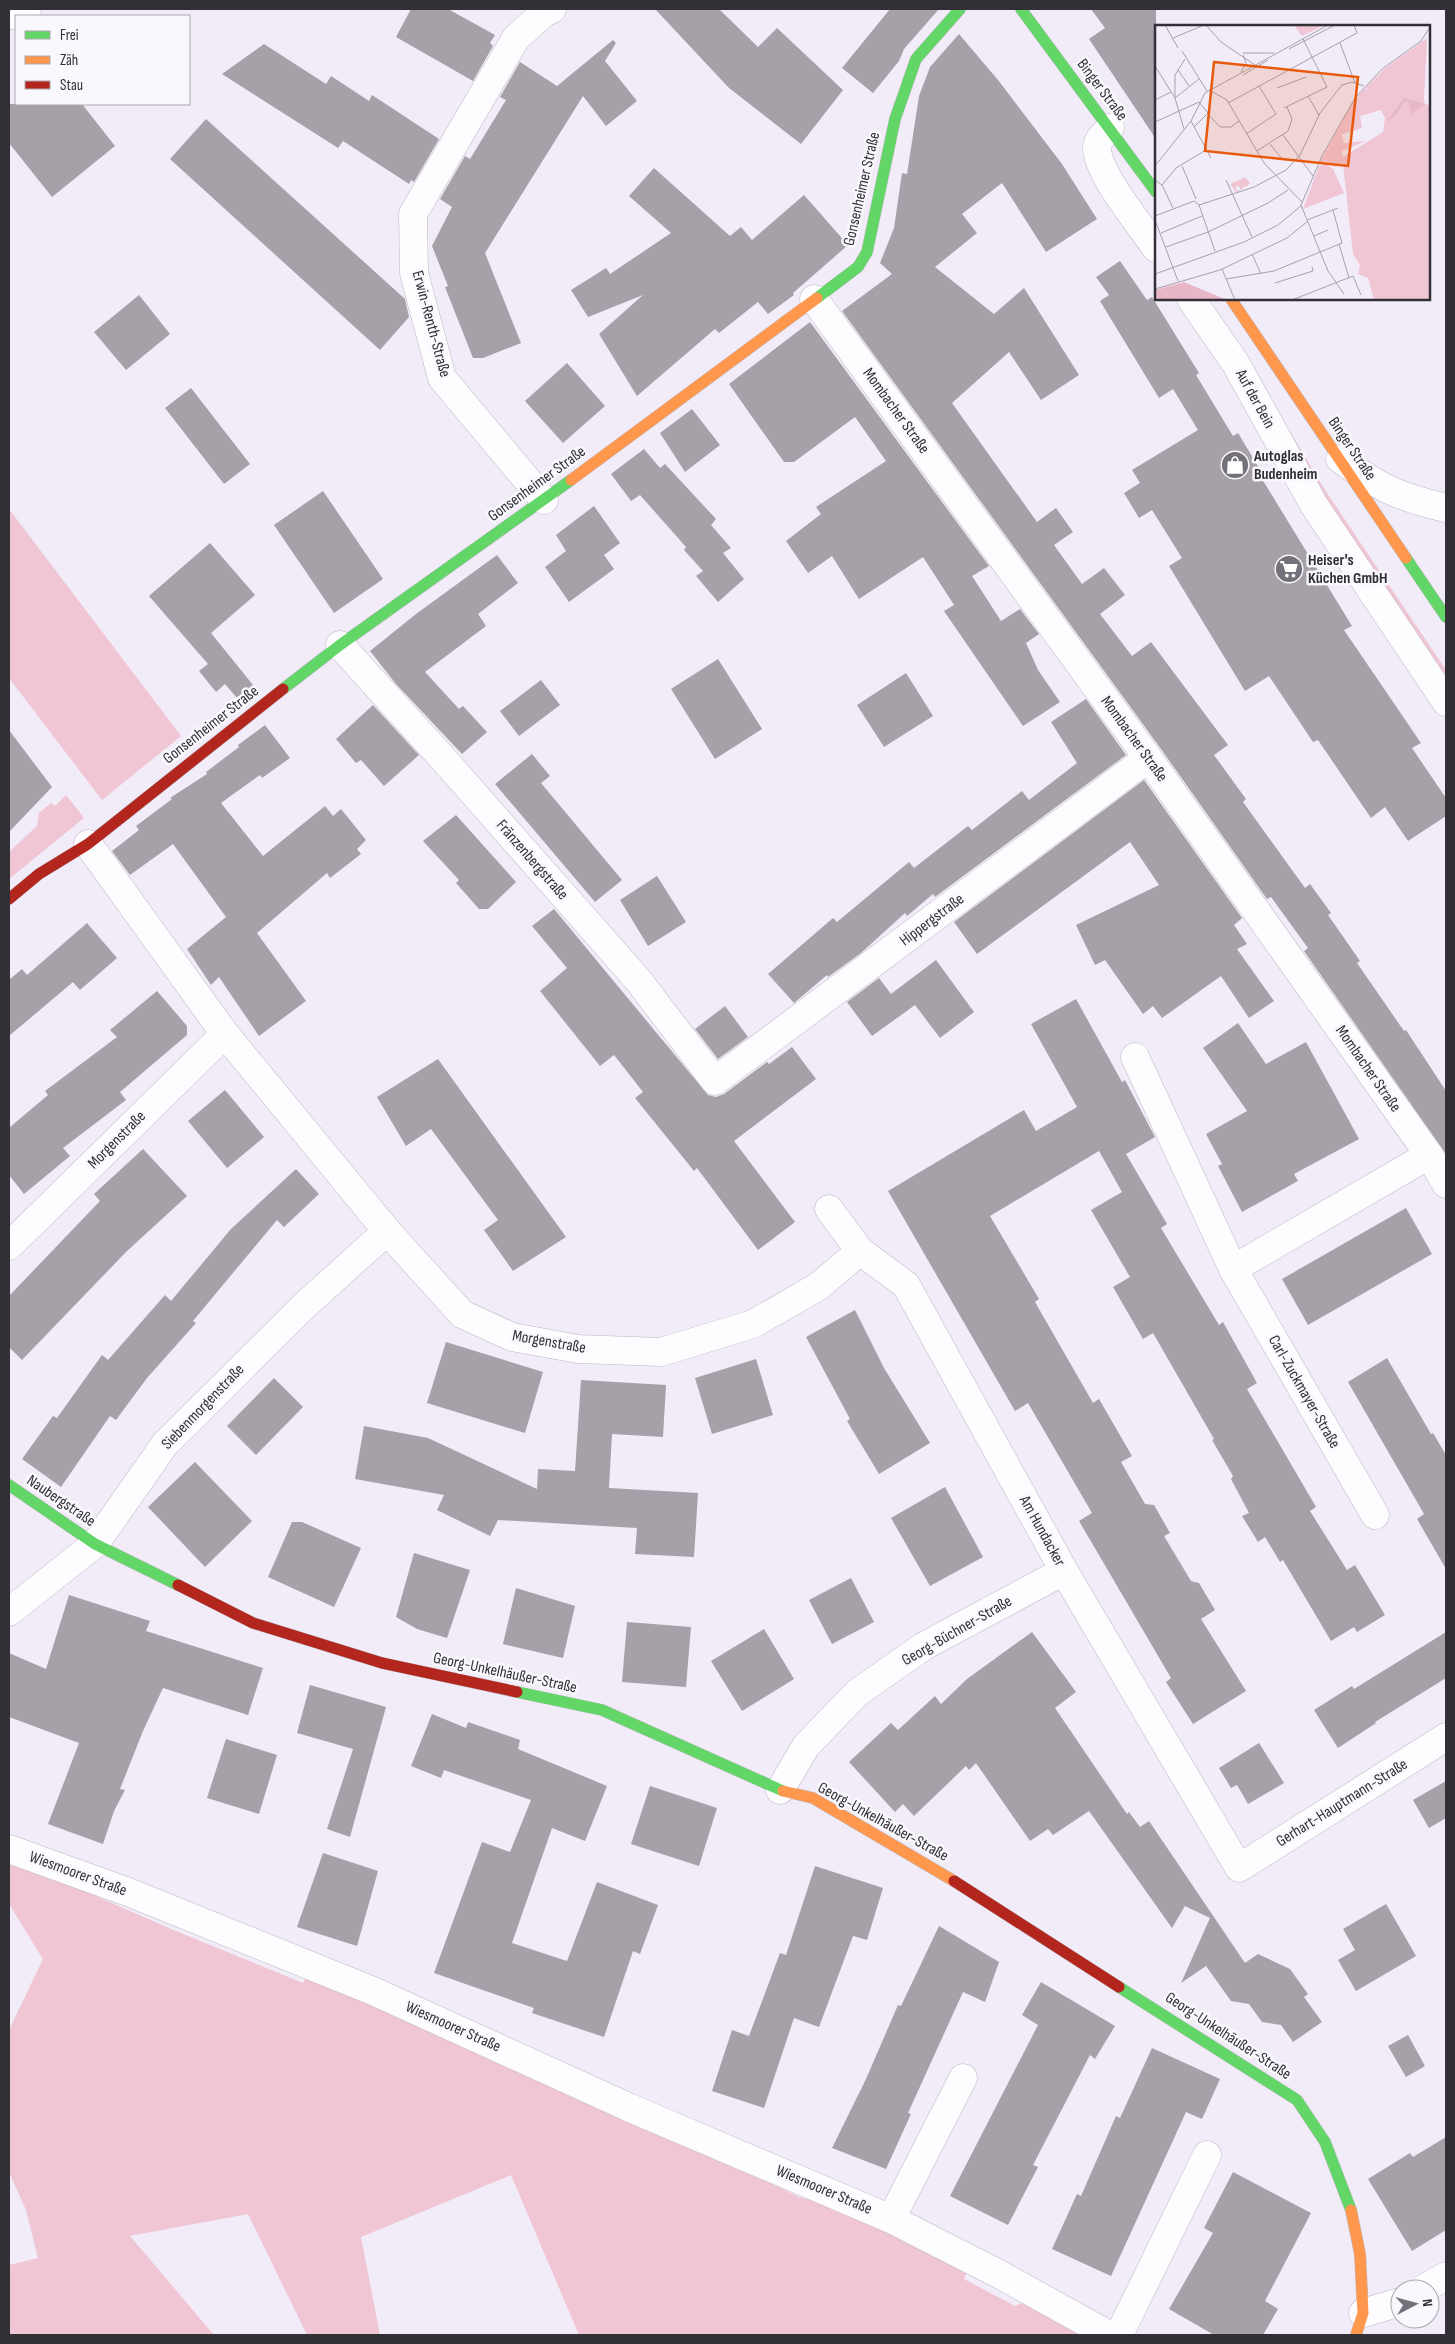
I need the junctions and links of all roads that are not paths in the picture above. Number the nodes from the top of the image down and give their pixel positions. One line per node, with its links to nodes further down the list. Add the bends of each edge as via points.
1 (552, 9): 11 (street, Erwin-Renth-Straße, via 516,38 413,214 414,273 442,378)
2 (960, 9): 7 (street, Gonsenheimer Straße, via 916,59 894,119 867,252 858,267)
3 (1021, 9): 4 (street, Binger Straße)
4 (1110, 128): 5 (street, Binger Straße); 6 (street, via 1100,138 1097,147 1103,171)
5 (1155, 191)
6 (1155, 247)
7 (814, 299): 11 (street, Gonsenheimer Straße); 16 (street, Mombacher Straße)
8 (1192, 300): 15 (street, Auf der Bein, via 1236,364 1314,505)
9 (1232, 300): 10 (street, Binger Straße)
10 (1337, 457): 12 (street, via 1376,485 1401,497); 13 (street, Binger Straße)
11 (544, 500): 14 (street, Gonsenheimer Straße)
12 (1446, 508)
13 (1446, 617)
14 (340, 646): 17 (street, Gonsenheimer Straße); 21 (street, Fränzenbergstraße, via 638,980)
15 (1446, 702)
16 (1148, 758): 21 (street, Hippergstraße); 22 (street, Mombacher Straße)
17 (88, 844): 18 (street, Gonsenheimer Straße, via 39,874); 19 (street, Morgenstraße)
18 (9, 898)
19 (225, 1034): 25 (street, Morgenstraße); 26 (street, Morgenstraße)
20 (1135, 1057): 28 (street, Carl-Zuckmayer-Straße)
21 (715, 1081)
22 (1429, 1156): 23 (street, Mombacher Straße); 28 (street)
23 (1446, 1184)
24 (829, 1209): 27 (street, Am Hundacker)
25 (387, 1231): 27 (street, Morgenstraße, via 462,1314 512,1337 578,1349 661,1352 753,1324 819,1286); 31 (street, Siebenmorgenstraße, via 304,1306 165,1444)
26 (9, 1246)
27 (860, 1251): 32 (street, Am Hundacker, via 906,1285)
28 (1233, 1269): 30 (street, Carl-Zuckmayer-Straße)
29 (9, 1485): 31 (street, Naubergstraße)
30 (1374, 1515)
31 (95, 1544): 33 (street, Siebenmorgenstraße); 35 (street, Georg-Unkelhäußer-Straße, via 253,1623 382,1663 602,1710)
32 (1064, 1571): 35 (street, Georg-Büchner-Straße, via 924,1646 857,1694 806,1746); 37 (street, Am Hundacker)
33 (9, 1612)
34 (1446, 1737): 37 (street, Gerhart-Hauptmann-Straße)
35 (780, 1790): 42 (street, Georg-Unkelhäußer-Straße, via 813,1798 929,1865 1297,2100 1325,2142 1349,2202 1360,2254)
36 (9, 1849): 40 (street, Wiesmoorer Straße, via 128,1892 373,1991 628,2107)
37 (1238, 1868)
38 (963, 2078): 40 (street, Wiesmoorer Straße)
39 (1207, 2155): 44 (street)
40 (891, 2219): 43 (street, Wiesmoorer Straße)
41 (1390, 2308): 42 (street)
42 (1360, 2324)
43 (1109, 2335)
44 (1119, 2335)

